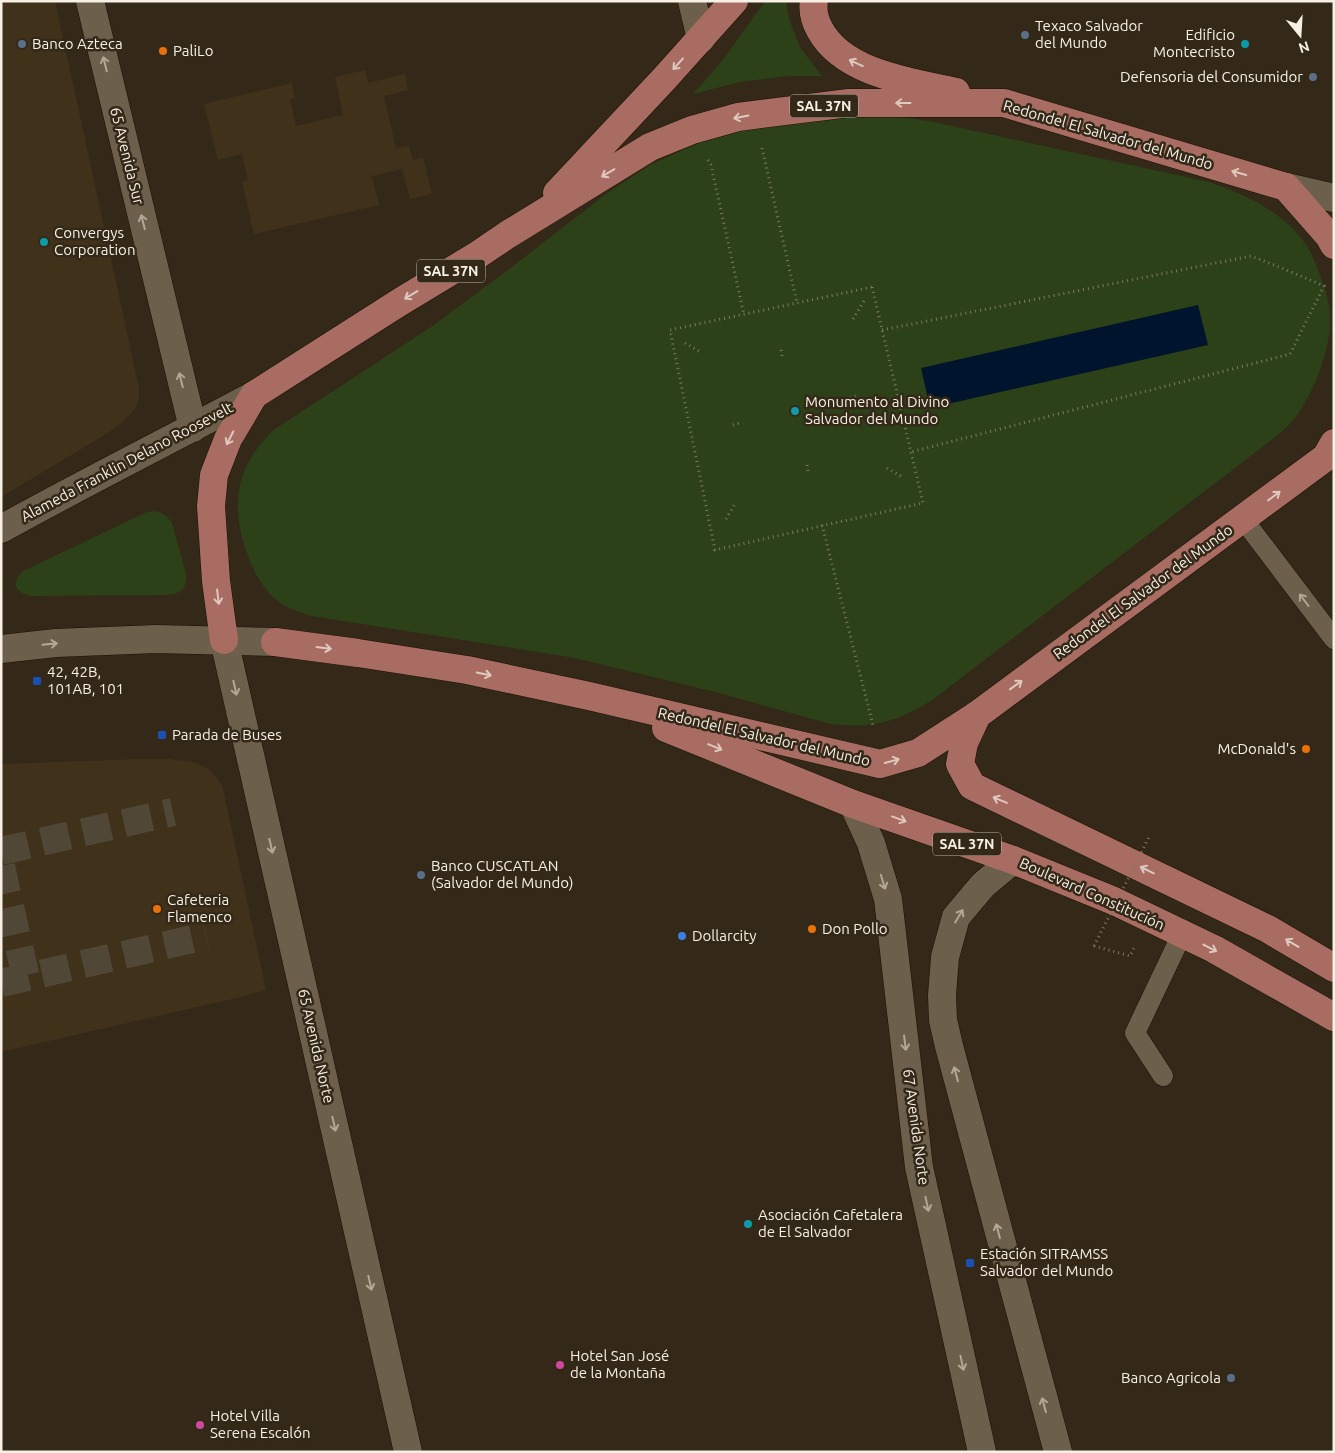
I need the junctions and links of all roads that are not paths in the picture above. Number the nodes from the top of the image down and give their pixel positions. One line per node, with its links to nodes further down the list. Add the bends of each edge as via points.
1 (90, 1): 12 (street, 65 Avenida Sur, one-way to 1)
2 (692, 1): 5 (street)
3 (734, 1): 5 (highway)
4 (814, 1): 6 (highway, one-way to 4, via 898,79 850,61 826,40 815,21)
5 (700, 39): 9 (highway, one-way to 9)
6 (1004, 104): 7 (highway, Redondel El Salvador del Mundo / SAL 37N, one-way to 6); 9 (highway, Redondel El Salvador del Mundo / SAL 37N, one-way to 9, via 849,103 738,117 692,130 650,147)
7 (1286, 187): 8 (street); 10 (highway)
8 (1334, 198)
9 (534, 218): 11 (highway, Redondel El Salvador del Mundo / SAL 37N, one-way to 11)
10 (1334, 245)
11 (254, 396): 12 (street, Alameda Franklin Delano Roosevelt); 17 (highway, Redondel El Salvador del Mundo / SAL 37N, one-way to 17, via 228,439 214,475 212,506 216,581)
12 (193, 428): 15 (street, Alameda Franklin Delano Roosevelt)
13 (1331, 451): 14 (highway, Redondel El Salvador del Mundo / SAL 37N, one-way to 13)
14 (1243, 519): 16 (lane, one-way to 14); 21 (highway, Redondel El Salvador del Mundo / SAL 37N, one-way to 14)
15 (1, 529)
16 (1334, 639)
17 (224, 640): 18 (street); 19 (street, one-way to 17, via 56,643); 28 (street, 65 Avenida Norte, one-way to 28)
18 (275, 642): 20 (highway, Redondel El Salvador del Mundo / SAL 37N, one-way to 20, via 467,670)
19 (1, 649)
20 (589, 696): 21 (highway, Redondel El Salvador del Mundo / SAL 37N, one-way to 21, via 880,764 918,753); 22 (highway, Boulevard Constitución / SAL 37N, one-way to 22)
21 (977, 715): 25 (highway, SAL 37N, one-way to 21, via 1268,929 972,786 960,764 964,743)
22 (853, 804): 23 (highway, Boulevard Constitución / SAL 37N, one-way to 23); 29 (street, 67 Avenida Norte, one-way to 29, via 871,843 888,899 919,1167)
23 (1013, 860): 24 (highway, Boulevard Constitución / SAL 37N); 30 (street, one-way to 23, via 943,1020 945,957 956,917 983,885)
24 (1182, 934): 26 (highway, Boulevard Constitución / SAL 37N, one-way to 26); 27 (lane, via 1135,1033)
25 (1334, 968)
26 (1334, 1017)
27 (1163, 1076)
28 (408, 1452)
29 (982, 1452)
30 (1058, 1452)

